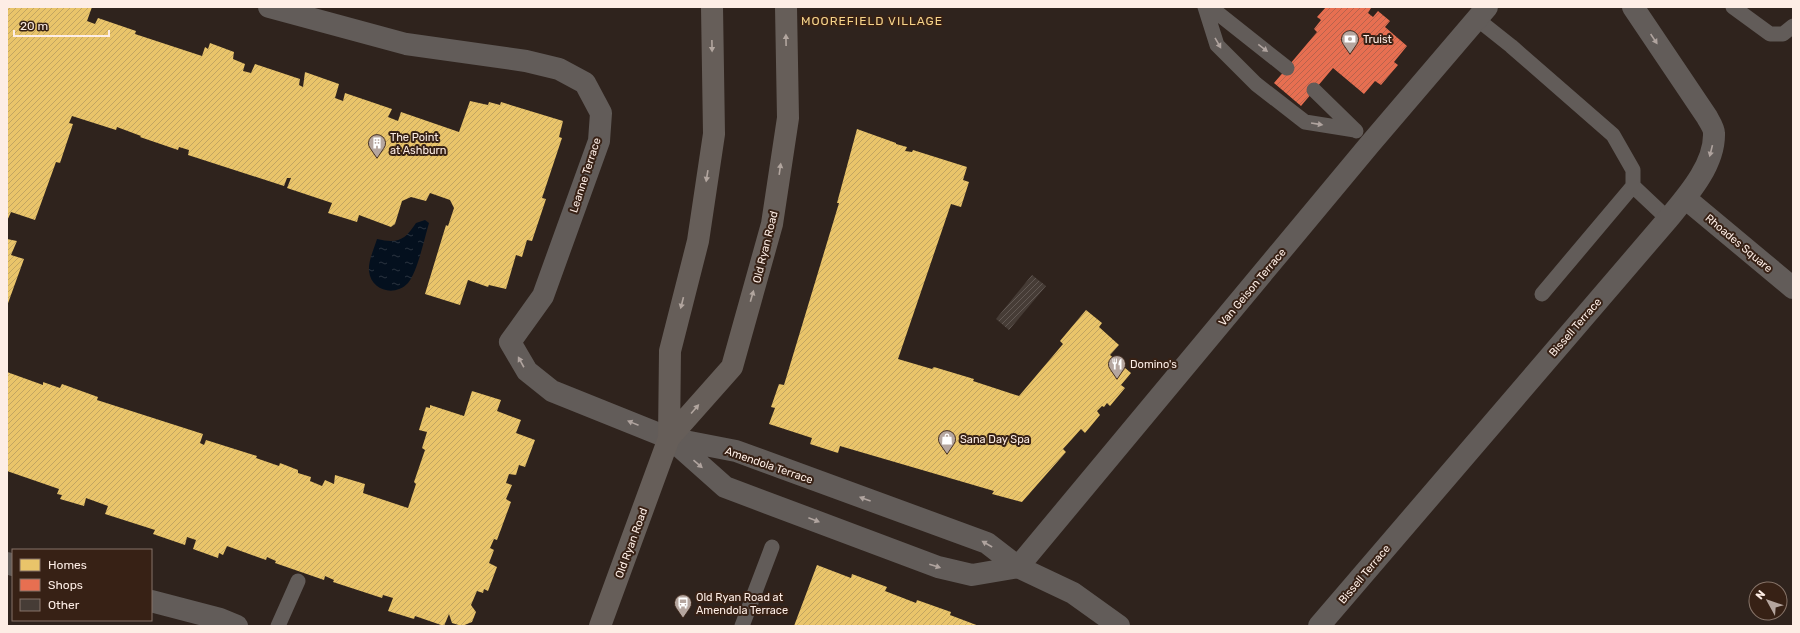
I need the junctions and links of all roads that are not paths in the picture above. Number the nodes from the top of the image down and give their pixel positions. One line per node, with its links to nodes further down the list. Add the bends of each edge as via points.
1 (269, 7): 18 (street, Leanne Terrace, one-way to 1, via 552,390 527,371 510,342 543,296 599,141 601,113 585,83 558,69 526,61 406,44)
2 (712, 7): 18 (street, Old Ryan Road, one-way to 18, via 714,134 698,241 670,351)
3 (786, 7): 18 (street, Old Ryan Road, one-way to 3, via 732,367 772,224 788,118)
4 (1205, 7): 12 (lane, one-way to 12, via 1217,45 1256,84 1305,122)
5 (1210, 7): 10 (lane, one-way to 10)
6 (1633, 7): 14 (street, Bissell Terrace, one-way to 14, via 1714,132 1711,154)
7 (1733, 7): 9 (lane, via 1770,34 1783,34)
8 (1482, 13): 12 (street, Van Geison Terrace); 13 (lane, via 1511,46 1613,135 1633,170)
9 (1793, 26)
10 (1287, 68)
11 (1314, 90): 12 (lane)
12 (1363, 137): 20 (street, Van Geison Terrace)
13 (1633, 186): 15 (lane); 17 (lane)
14 (1686, 198): 15 (street, Bissell Terrace); 16 (street, Rhoades Square)
15 (1668, 219): 28 (street, Bissell Terrace)
16 (1793, 288)
17 (1542, 294)
18 (669, 438): 20 (street, Amendola Terrace, one-way to 18, via 987,543 736,452); 20 (street, one-way to 20, via 725,487 931,564 972,575); 25 (street, Old Ryan Road)
19 (772, 547): 26 (lane)
20 (1018, 568): 27 (street, Amendola Terrace, via 1073,593)
21 (298, 581): 24 (lane)
22 (152, 600): 23 (street)
23 (237, 626)
24 (278, 626)
25 (600, 626)
26 (742, 626)
27 (1119, 626)
28 (1319, 626)

